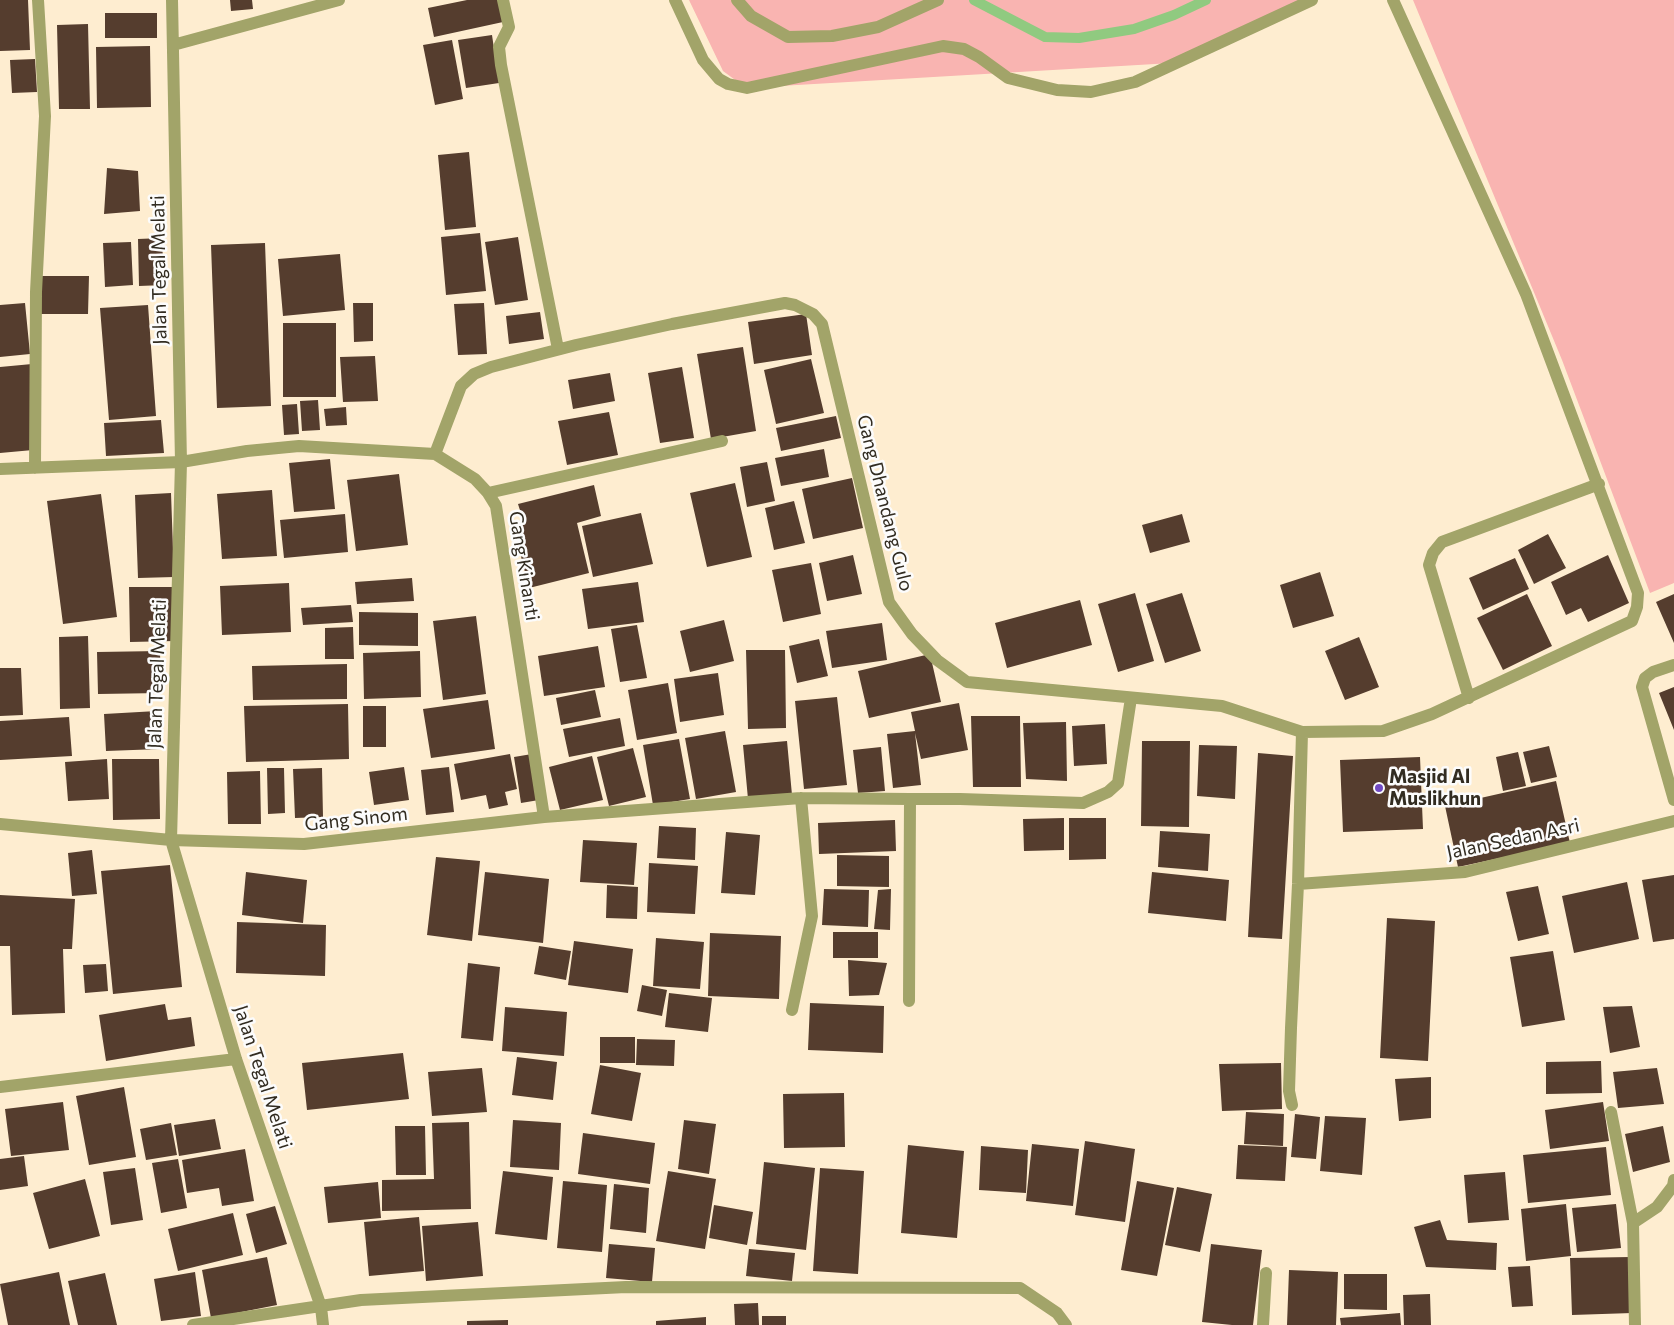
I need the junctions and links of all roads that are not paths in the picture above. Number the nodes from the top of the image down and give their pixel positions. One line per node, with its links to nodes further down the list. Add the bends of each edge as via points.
1 (38, 0): 15 (street, via 44,116 36,292)
2 (172, 0): 10 (street, Jalan Tegal Melati)
3 (339, 0): 10 (street)
4 (503, 0): 11 (street, via 509,28 499,47 501,65)
5 (675, 0): 8 (street, via 703,60 719,79 728,84 747,88 943,46 964,49 1008,78 1057,90 1091,92 1135,82)
6 (737, 0): 7 (street, via 751,16 788,37 832,36 878,27)
7 (938, 0)
8 (1312, 0)
9 (1392, 0): 17 (street, via 1526,294)
10 (173, 45): 14 (street, Jalan Tegal Melati)
11 (558, 349): 13 (street, Gang Dhandang Gulo, via 474,374 461,386); 20 (street, Gang Dhandang Gulo, via 785,303 813,314 822,324 889,602 912,634 937,660 967,682)
12 (722, 441): 18 (street)
13 (435, 454): 14 (street, Gang Kinanti, via 299,446); 18 (street, Gang Kinanti, via 475,479)
14 (181, 462): 15 (street, Gang Kinanti); 29 (street, Jalan Tegal Melati)
15 (35, 468): 16 (street, Gang Kinanti)
16 (0, 469)
17 (1598, 484): 21 (street, Gang Dhandang Gulo, via 1638,593 1632,621); 21 (street, via 1442,542 1433,553 1429,565)
18 (488, 493): 26 (street, Gang Kinanti, via 496,506)
19 (1674, 665): 25 (street, via 1653,672 1645,678 1642,687)
20 (1131, 698): 22 (street, Gang Dhandang Gulo, via 1222,706); 24 (street, Gang Sinom, via 1118,782 1108,792 1083,803)
21 (1470, 698): 22 (street, Gang Dhandang Gulo, via 1383,731)
22 (1302, 732): 30 (street)
23 (801, 798): 24 (street, Gang Sinom); 26 (street, Gang Sinom); 32 (street, via 812,916)
24 (910, 799): 31 (street)
25 (1674, 800)
26 (544, 817): 29 (street, Gang Sinom, via 304,844)
27 (1674, 821): 30 (street, Jalan Sedan Asri, via 1465,872)
28 (0, 824): 29 (street, Gang Sinom)
29 (170, 840): 33 (street, Jalan Tegal Melati)
30 (1298, 884): 35 (street, via 1289,1091)
31 (910, 1001)
32 (792, 1010)
33 (236, 1059): 34 (street); 40 (street, Jalan Tegal Melati)
34 (0, 1087)
35 (1292, 1105)
36 (1611, 1112): 38 (street)
37 (1674, 1180): 38 (street, via 1657,1207)
38 (1634, 1223): 45 (street)
39 (1266, 1273): 44 (street)
40 (321, 1307): 41 (street); 42 (street, Jalan Tegal Melati); 43 (street, via 361,1300 626,1287 1020,1288 1057,1313)
41 (193, 1325)
42 (323, 1325)
43 (1066, 1325)
44 (1263, 1325)
45 (1635, 1325)

